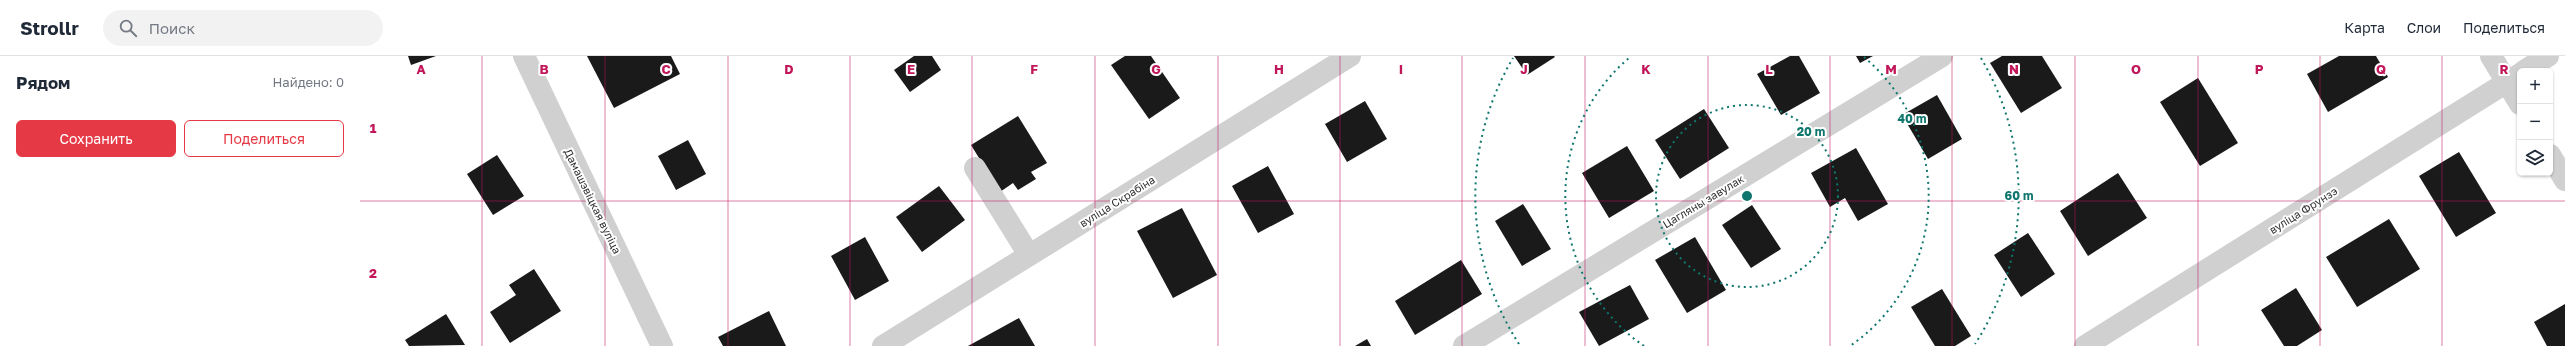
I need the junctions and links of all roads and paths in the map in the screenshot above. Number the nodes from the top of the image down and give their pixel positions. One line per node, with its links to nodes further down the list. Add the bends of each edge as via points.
1 (524, 56): 12 (street, Дамашэвіцкая вуліца)
2 (1350, 56): 11 (street, вуліца Скрабіна)
3 (1942, 56): 14 (street, Цагляны завулак)
4 (2491, 56): 7 (street)
5 (2548, 56): 6 (street, вуліца Фрунзэ)
6 (2529, 68)
7 (2517, 76): 15 (street, вуліца Фрунзэ)
8 (2553, 160): 10 (street)
9 (975, 168): 11 (street)
10 (2565, 180)
11 (1030, 255): 13 (street, вуліца Скрабіна)
12 (662, 346)
13 (883, 346)
14 (1464, 346)
15 (2085, 346)

